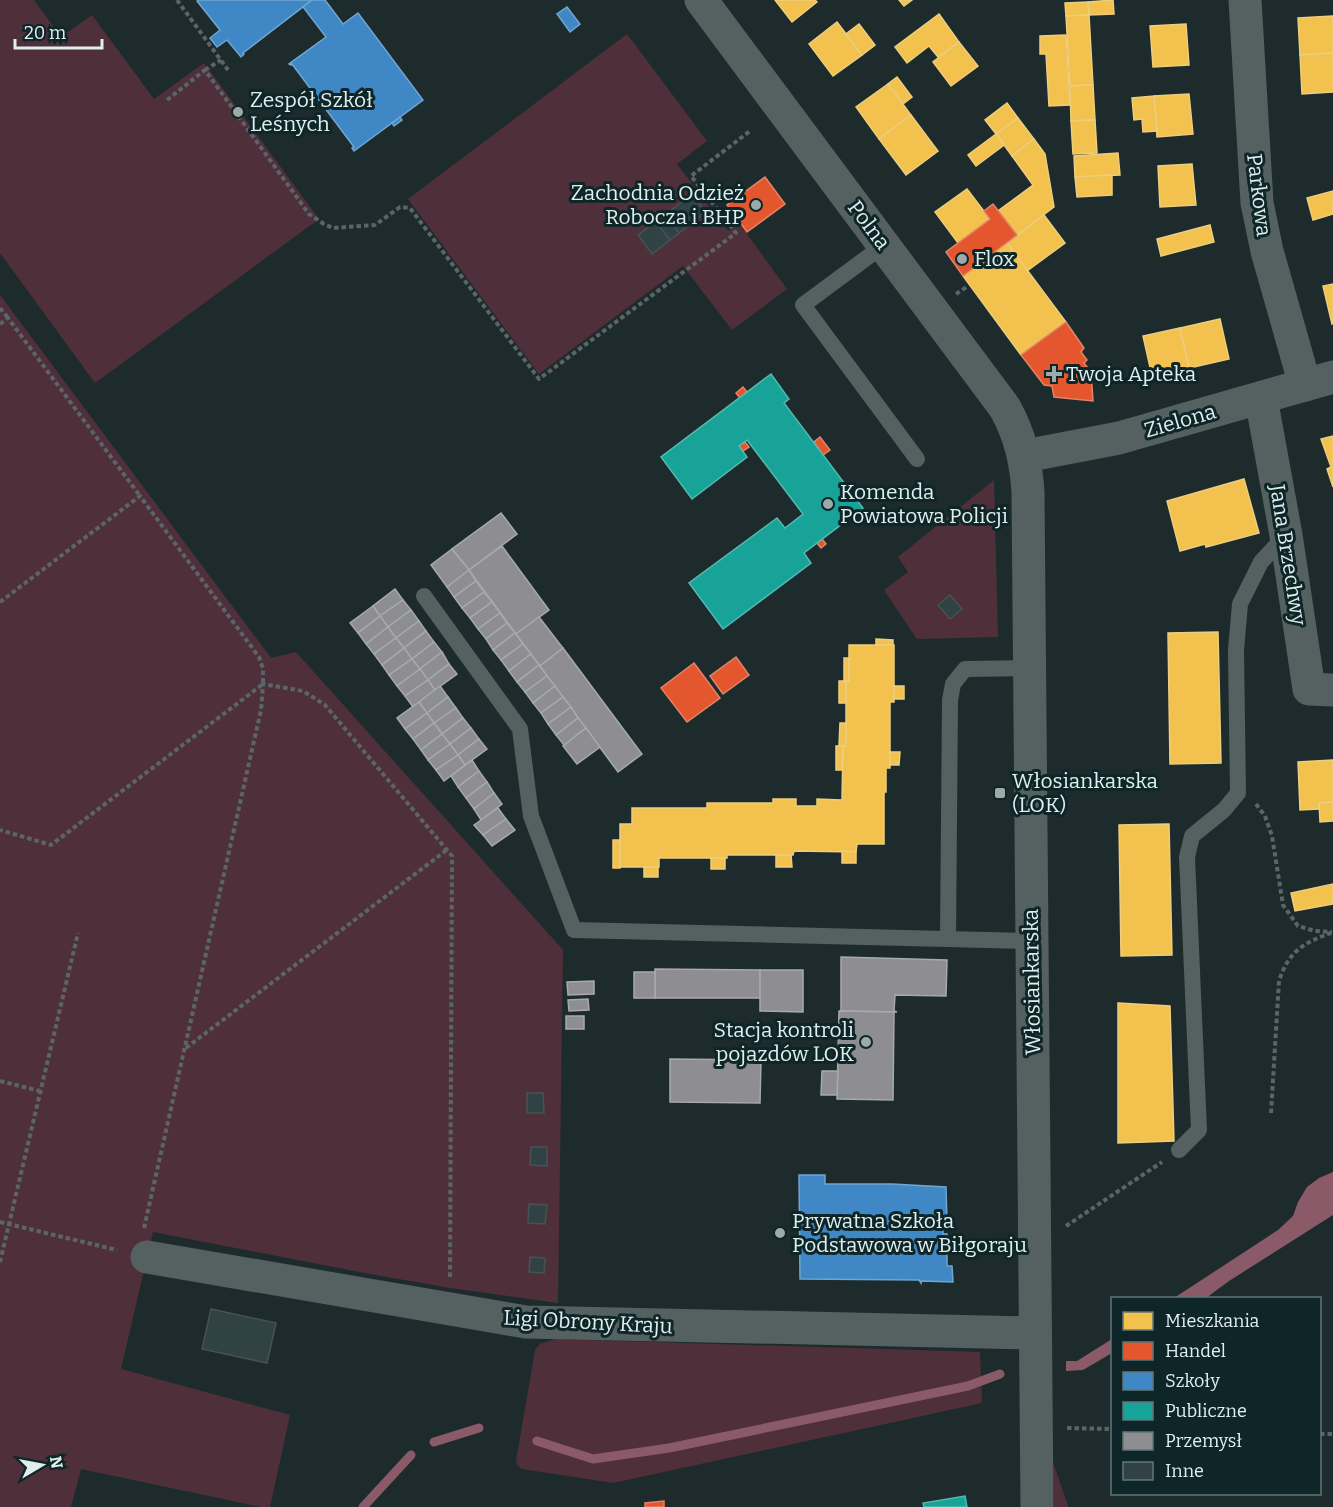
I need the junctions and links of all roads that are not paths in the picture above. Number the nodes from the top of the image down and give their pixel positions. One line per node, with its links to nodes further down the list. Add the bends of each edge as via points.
1 (701, 0): 3 (street, Polna)
2 (1245, 0): 4 (street, Parkowa, via 1257,203 1266,251)
3 (884, 245): 6 (street, Polna, via 1005,408); 7 (lane, via 803,305)
4 (1319, 381): 5 (street, Zielona)
5 (1261, 398): 6 (street, Zielona, via 1109,440); 8 (street, Jana Brzechwy)
6 (1024, 456): 10 (street, Włosiankarska, via 1028,492)
7 (917, 459)
8 (1286, 535): 11 (street, Jana Brzechwy, via 1309,689); 14 (lane, via 1261,562 1240,604 1236,650 1238,793 1192,836 1187,857 1199,1130)
9 (424, 596): 12 (lane, via 520,729 531,816 574,930)
10 (1029, 668): 12 (lane, via 965,669 953,684); 13 (street, Włosiankarska)
11 (1333, 690)
12 (948, 939): 13 (lane)
13 (1031, 941): 16 (street, Włosiankarska)
14 (1179, 1150)
15 (142, 1256): 16 (street, Ligi Obrony Kraju, via 526,1322)
16 (1035, 1333): 17 (street, Włosiankarska)
17 (1037, 1507)

